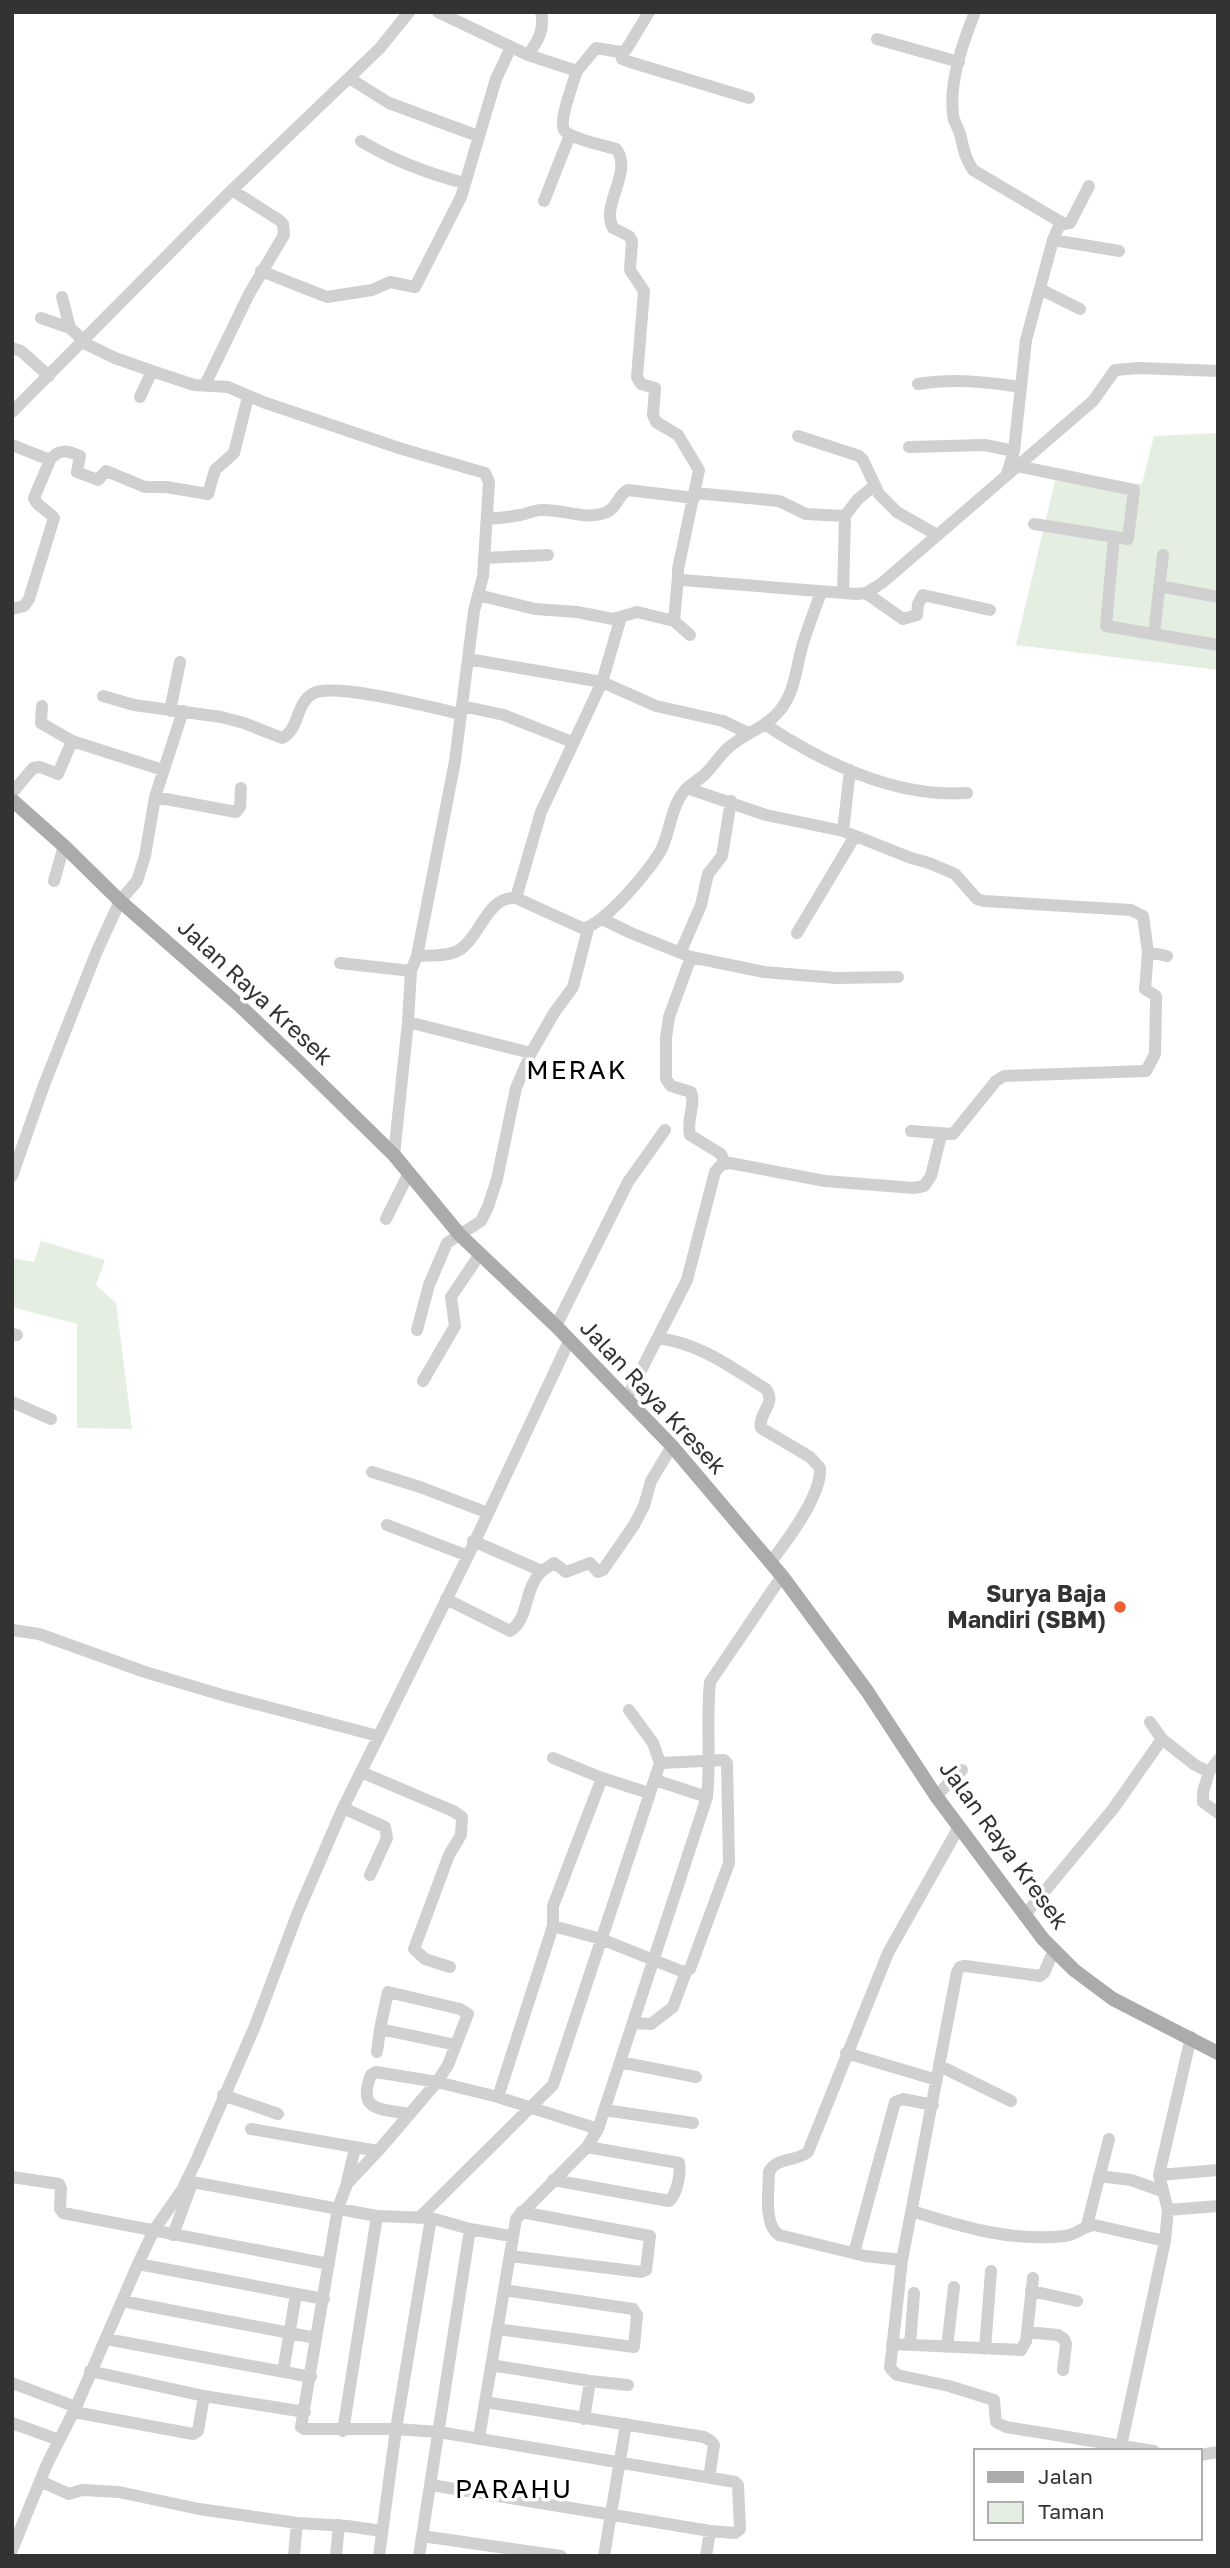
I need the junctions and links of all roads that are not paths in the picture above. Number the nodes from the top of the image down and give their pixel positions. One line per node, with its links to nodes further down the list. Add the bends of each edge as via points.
1 (409, 12): 12 (street)
2 (438, 12): 7 (street)
3 (541, 12): 9 (street, via 544,25)
4 (649, 12): 8 (street, via 626,50)
5 (975, 12): 10 (street)
6 (877, 39): 10 (street)
7 (511, 47): 9 (street); 15 (street)
8 (620, 52): 11 (street, via 596,48); 13 (street, via 622,59)
9 (528, 55): 11 (street)
10 (959, 62): 21 (street, via 953,116 973,170)
11 (577, 71): 14 (street, via 562,120)
12 (349, 78): 15 (street, via 389,103); 19 (street)
13 (749, 98)
14 (570, 135): 20 (street); 49 (street, via 616,149 620,155 610,219 613,228 632,241 630,270 644,291 636,377 641,384 655,388 656,422 678,435 698,465)
15 (478, 136): 17 (street)
16 (361, 141): 17 (street, via 400,163)
17 (464, 183): 24 (street, via 415,287 390,282 327,298)
18 (1089, 186): 21 (street, via 1070,223)
19 (232, 190): 24 (street, via 283,224 284,235); 30 (street)
20 (544, 201)
21 (1060, 224): 22 (street)
22 (1053, 240): 23 (street); 25 (street)
23 (1119, 251)
24 (261, 271): 36 (street)
25 (1040, 289): 27 (street); 37 (street, via 1026,340)
26 (62, 298): 29 (street)
27 (1080, 309)
28 (41, 318): 29 (street)
29 (69, 328): 30 (street)
30 (83, 342): 32 (street); 34 (street)
31 (12, 348): 32 (street)
32 (42, 370): 40 (street)
33 (1218, 371): 46 (street, via 1115,370 1093,401)
34 (152, 372): 36 (street); 38 (street)
35 (918, 384): 37 (street, via 975,380)
36 (205, 385): 39 (street, via 228,387)
37 (1021, 387): 44 (street)
38 (140, 397)
39 (248, 397): 45 (street, via 234,453 215,470 208,494 145,487 106,471 97,480 76,472 80,456 65,451); 51 (street, via 485,473)
40 (12, 412)
41 (798, 436): 48 (street, via 859,456)
42 (12, 445): 45 (street)
43 (909, 447): 44 (street, via 985,445)
44 (1014, 451): 47 (street)
45 (50, 460): 65 (street, via 34,498 49,511 54,524 29,599)
46 (1017, 466): 47 (street); 54 (street, via 1134,489 1128,539)
47 (1006, 475): 53 (street)
48 (875, 485): 50 (street); 53 (street, via 897,512)
49 (695, 495): 50 (street, via 779,502 806,514); 51 (street, via 628,490 611,510 601,514 538,510); 58 (street)
50 (845, 516): 61 (street)
51 (488, 519): 57 (street)
52 (1034, 524): 54 (street)
53 (937, 535): 62 (street)
54 (1114, 537): 69 (street, via 1106,626)
55 (548, 555): 57 (street)
56 (1163, 555): 59 (street)
57 (484, 558): 63 (street)
58 (678, 577): 60 (street); 68 (street)
59 (1159, 586): 64 (street); 69 (street)
60 (821, 592): 61 (street); 79 (street, via 787,700)
61 (843, 593): 62 (street)
62 (866, 593): 66 (street, via 903,619 917,615 923,595)
63 (478, 596): 67 (street, via 549,612); 72 (street)
64 (1218, 597)
65 (12, 609)
66 (990, 610)
67 (621, 618): 68 (street, via 637,612); 74 (street)
68 (674, 621): 70 (street)
69 (1154, 634): 71 (street)
70 (690, 635)
71 (1218, 645)
72 (468, 659): 74 (street); 77 (street)
73 (180, 662): 78 (street)
74 (602, 682): 80 (street, via 656,706 723,721); 82 (street)
75 (103, 696): 78 (street)
76 (42, 706): 81 (street, via 41,723)
77 (461, 710): 78 (street, via 322,691 311,694 294,729 282,738 244,723); 82 (street, via 504,715); 102 (street)
78 (176, 711): 83 (street)
79 (766, 725): 80 (street); 84 (street)
80 (748, 733): 86 (street)
81 (72, 741): 83 (street); 87 (street, via 58,774 33,768)
82 (572, 742): 95 (street, via 541,812)
83 (163, 770): 89 (street)
84 (850, 770): 88 (street, via 921,793); 92 (street)
85 (242, 788): 89 (street, via 236,812)
86 (687, 788): 91 (street); 97 (street, via 675,805 662,849)
87 (12, 793)
88 (967, 793)
89 (155, 797): 96 (street, via 137,881)
90 (12, 800): 93 (main road, Jalan Raya Kresek)
91 (730, 801): 92 (street, via 766,815); 101 (street, via 722,856 708,874)
92 (849, 834): 99 (street); 100 (street, via 955,874 977,899 1138,913 1145,923)
93 (64, 846): 94 (street); 96 (main road, Jalan Raya Kresek)
94 (54, 881)
95 (516, 898): 98 (street); 102 (street, via 495,904 459,950)
96 (120, 901): 112 (main road, Jalan Raya Kresek, via 239,1004); 115 (street)
97 (602, 919): 98 (street); 101 (street)
98 (588, 929): 108 (street, via 573,987)
99 (797, 933)
100 (1147, 952): 103 (street); 111 (street, via 1145,989 1156,996 1156,1004 1155,1054 1146,1071 1004,1076 958,1130)
101 (686, 954): 106 (street, via 764,972); 113 (street, via 669,1017 666,1079 671,1086 691,1092 690,1135 721,1154)
102 (417, 956): 105 (street)
103 (1167, 956)
104 (340, 963): 105 (street)
105 (411, 971): 107 (street)
106 (898, 977)
107 (408, 1022): 108 (street); 112 (street)
108 (531, 1053): 117 (street, via 516,1088 488,1207 481,1221)
109 (665, 1130): 119 (street, via 628,1182)
110 (911, 1131): 111 (street)
111 (941, 1135): 113 (street, via 930,1176 923,1186 914,1188 825,1181)
112 (394, 1155): 114 (main road, Jalan Raya Kresek)
113 (725, 1163): 121 (street, via 715,1172 687,1280)
114 (409, 1173): 116 (street); 117 (main road, Jalan Raya Kresek)
115 (12, 1176)
116 (386, 1219)
117 (460, 1235): 118 (main road, Jalan Raya Kresek); 120 (street, via 443,1251)
118 (480, 1254): 119 (main road, Jalan Raya Kresek); 123 (street, via 453,1291 450,1303 455,1326)
119 (556, 1326): 122 (main road, Jalan Raya Kresek)
120 (417, 1330)
121 (657, 1338): 124 (street); 133 (street, via 707,1352 766,1389 771,1395 761,1427 820,1468 808,1506)
122 (569, 1341): 124 (main road, Jalan Raya Kresek); 129 (street)
123 (424, 1381)
124 (627, 1398): 127 (main road, Jalan Raya Kresek)
125 (12, 1402): 126 (street)
126 (51, 1419)
127 (672, 1446): 133 (main road, Jalan Raya Kresek); 134 (street, via 651,1481 634,1525 603,1570 598,1572 590,1563 583,1563 566,1572 554,1563)
128 (372, 1472): 129 (street)
129 (488, 1513): 131 (street)
130 (387, 1525): 132 (street)
131 (473, 1541): 132 (street); 134 (street)
132 (468, 1556): 136 (street)
133 (770, 1563): 135 (main road, Jalan Raya Kresek)
134 (542, 1571): 136 (street, via 526,1597 517,1626 510,1631)
135 (782, 1576): 143 (street, via 710,1682); 152 (main road, Jalan Raya Kresek, via 867,1691)
136 (446, 1599): 140 (street)
137 (12, 1630): 140 (street, via 39,1634 222,1695)
138 (629, 1710): 145 (street, via 653,1743)
139 (1150, 1722): 141 (street)
140 (378, 1736): 147 (street)
141 (1161, 1738): 148 (street); 158 (street, via 1113,1809)
142 (553, 1758): 149 (street)
143 (710, 1760): 145 (street); 153 (street); 164 (street, via 727,1763 729,1863)
144 (1218, 1760): 148 (street)
145 (660, 1763): 150 (street)
146 (962, 1770): 152 (street)
147 (361, 1772): 154 (street); 163 (street, via 462,1817 462,1832 414,1949 425,1959)
148 (1209, 1772): 155 (street, via 1203,1802)
149 (602, 1778): 151 (street); 159 (street, via 553,1906)
150 (655, 1780): 151 (street); 153 (street)
151 (649, 1793): 160 (street)
152 (936, 1796): 156 (main road, Jalan Raya Kresek)
153 (707, 1797): 162 (street)
154 (343, 1808): 157 (street, via 385,1827 387,1838); 178 (street)
155 (1218, 1813)
156 (959, 1827): 158 (main road, Jalan Raya Kresek); 170 (street, via 888,1953)
157 (370, 1875)
158 (1024, 1916): 161 (main road, Jalan Raya Kresek)
159 (553, 1926): 160 (street); 179 (street)
160 (601, 1940): 162 (street); 177 (street)
161 (1054, 1950): 167 (main road, Jalan Raya Kresek, via 1113,1999); 173 (street, via 1041,1976 960,1967)
162 (653, 1960): 164 (street); 165 (street)
163 (450, 1966)
164 (686, 1972): 165 (street, via 673,2007 651,2024)
165 (633, 2023): 172 (street)
166 (380, 2029): 168 (street); 168 (street, via 388,1992 465,2011 468,2014); 169 (street)
167 (1191, 2037): 171 (main road, Jalan Raya Kresek); 195 (street)
168 (456, 2045): 176 (street)
169 (377, 2052)
170 (846, 2053): 175 (street); 215 (street, via 808,2152 772,2166 769,2207 772,2228 779,2235)
171 (1218, 2053)
172 (620, 2062): 174 (street); 183 (street)
173 (940, 2066): 175 (street); 180 (street)
174 (696, 2077)
175 (937, 2080): 181 (street)
176 (437, 2082): 179 (street); 185 (street); 185 (street, via 376,2072 371,2075 368,2103)
177 (554, 2085): 182 (street); 186 (street)
178 (223, 2095): 184 (street); 198 (street)
179 (498, 2097): 182 (street)
180 (1011, 2101)
181 (933, 2105): 205 (street); 215 (street, via 903,2099 895,2102)
182 (528, 2108): 186 (street); 208 (street)
183 (604, 2110): 187 (street); 189 (street)
184 (278, 2114)
185 (410, 2114): 193 (street)
186 (547, 2114): 189 (street)
187 (693, 2123)
188 (251, 2129): 192 (street)
189 (598, 2129): 191 (street)
190 (1109, 2140): 196 (street)
191 (587, 2147): 199 (street); 199 (street, via 679,2163 674,2196 669,2201)
192 (355, 2148): 193 (street); 200 (street)
193 (378, 2151): 200 (street)
194 (1218, 2170): 195 (street)
195 (1159, 2175): 201 (street)
196 (1099, 2176): 201 (street, via 1132,2180); 209 (street)
197 (12, 2177): 211 (street, via 59,2184 63,2213)
198 (190, 2180): 203 (street); 211 (street); 212 (street)
199 (553, 2180): 206 (street)
200 (347, 2184): 203 (street)
201 (1162, 2191): 204 (street)
202 (1218, 2206): 204 (street)
203 (338, 2207): 207 (street); 219 (street)
204 (1168, 2210): 214 (street)
205 (912, 2211): 209 (street, via 975,2231 1039,2238 1069,2236); 217 (street)
206 (521, 2213): 213 (street); 216 (street, via 650,2236 646,2270)
207 (377, 2216): 208 (street); 253 (street)
208 (425, 2218): 210 (street); 252 (street)
209 (1087, 2225): 214 (street)
210 (470, 2229): 213 (street); 254 (street)
211 (154, 2230): 212 (street); 218 (street)
212 (173, 2235): 219 (street)
213 (511, 2236): 216 (street)
214 (1165, 2241): 257 (street)
215 (854, 2253): 217 (street)
216 (510, 2256): 222 (street)
217 (902, 2260): 233 (street)
218 (138, 2264): 224 (street); 226 (street)
219 (329, 2264): 225 (street)
220 (991, 2271): 236 (street)
221 (954, 2287): 235 (street)
222 (504, 2290): 228 (street); 228 (street, via 633,2309 634,2347)
223 (914, 2293): 234 (street)
224 (296, 2294): 225 (street); 230 (street)
225 (324, 2299): 231 (street)
226 (122, 2301): 230 (street); 232 (street)
227 (1077, 2301): 229 (street, via 1032,2284)
228 (497, 2329): 237 (street)
229 (1027, 2332): 236 (street, via 1021,2350); 238 (street, via 1064,2339)
230 (289, 2333): 231 (street); 240 (street)
231 (316, 2338): 241 (street)
232 (106, 2339): 239 (street); 240 (street)
233 (892, 2344): 234 (street); 257 (street, via 893,2374 995,2400 1000,2425)
234 (909, 2345): 235 (street)
235 (947, 2347): 236 (street)
236 (985, 2349)
237 (491, 2365): 242 (street); 246 (street)
238 (1063, 2370)
239 (90, 2371): 245 (street); 247 (street)
240 (283, 2372): 241 (street)
241 (311, 2377): 248 (street)
242 (590, 2381): 244 (street); 249 (street)
243 (12, 2383): 247 (street)
244 (628, 2385)
245 (204, 2396): 247 (street, via 198,2431 193,2434); 248 (street)
246 (485, 2402): 249 (street); 255 (street)
247 (75, 2409): 256 (street)
248 (304, 2412): 253 (street, via 304,2429)
249 (584, 2419): 251 (street)
250 (12, 2423): 256 (street)
251 (626, 2424): 259 (street); 260 (street, via 711,2441)
252 (396, 2429): 253 (street); 254 (street); 266 (street)
253 (343, 2431)
254 (439, 2432): 255 (street); 262 (street)
255 (479, 2438): 259 (street)
256 (60, 2440): 261 (street)
257 (1121, 2446): 258 (street)
258 (1141, 2449)
259 (620, 2462): 260 (street); 263 (street)
260 (709, 2478): 267 (street, via 738,2485 740,2529 736,2533)
261 (40, 2481): 264 (street, via 69,2494 119,2491 199,2509); 269 (street)
262 (431, 2485): 263 (street); 268 (street)
263 (611, 2514): 267 (street); 275 (street)
264 (297, 2523): 265 (street); 270 (street)
265 (339, 2525): 266 (street); 271 (street)
266 (382, 2531): 272 (street)
267 (710, 2531): 276 (street)
268 (422, 2536): 273 (street); 274 (street)
269 (12, 2550)
270 (294, 2556)
271 (336, 2556)
272 (379, 2556)
273 (419, 2556)
274 (561, 2556)
275 (604, 2556)
276 (706, 2556)

